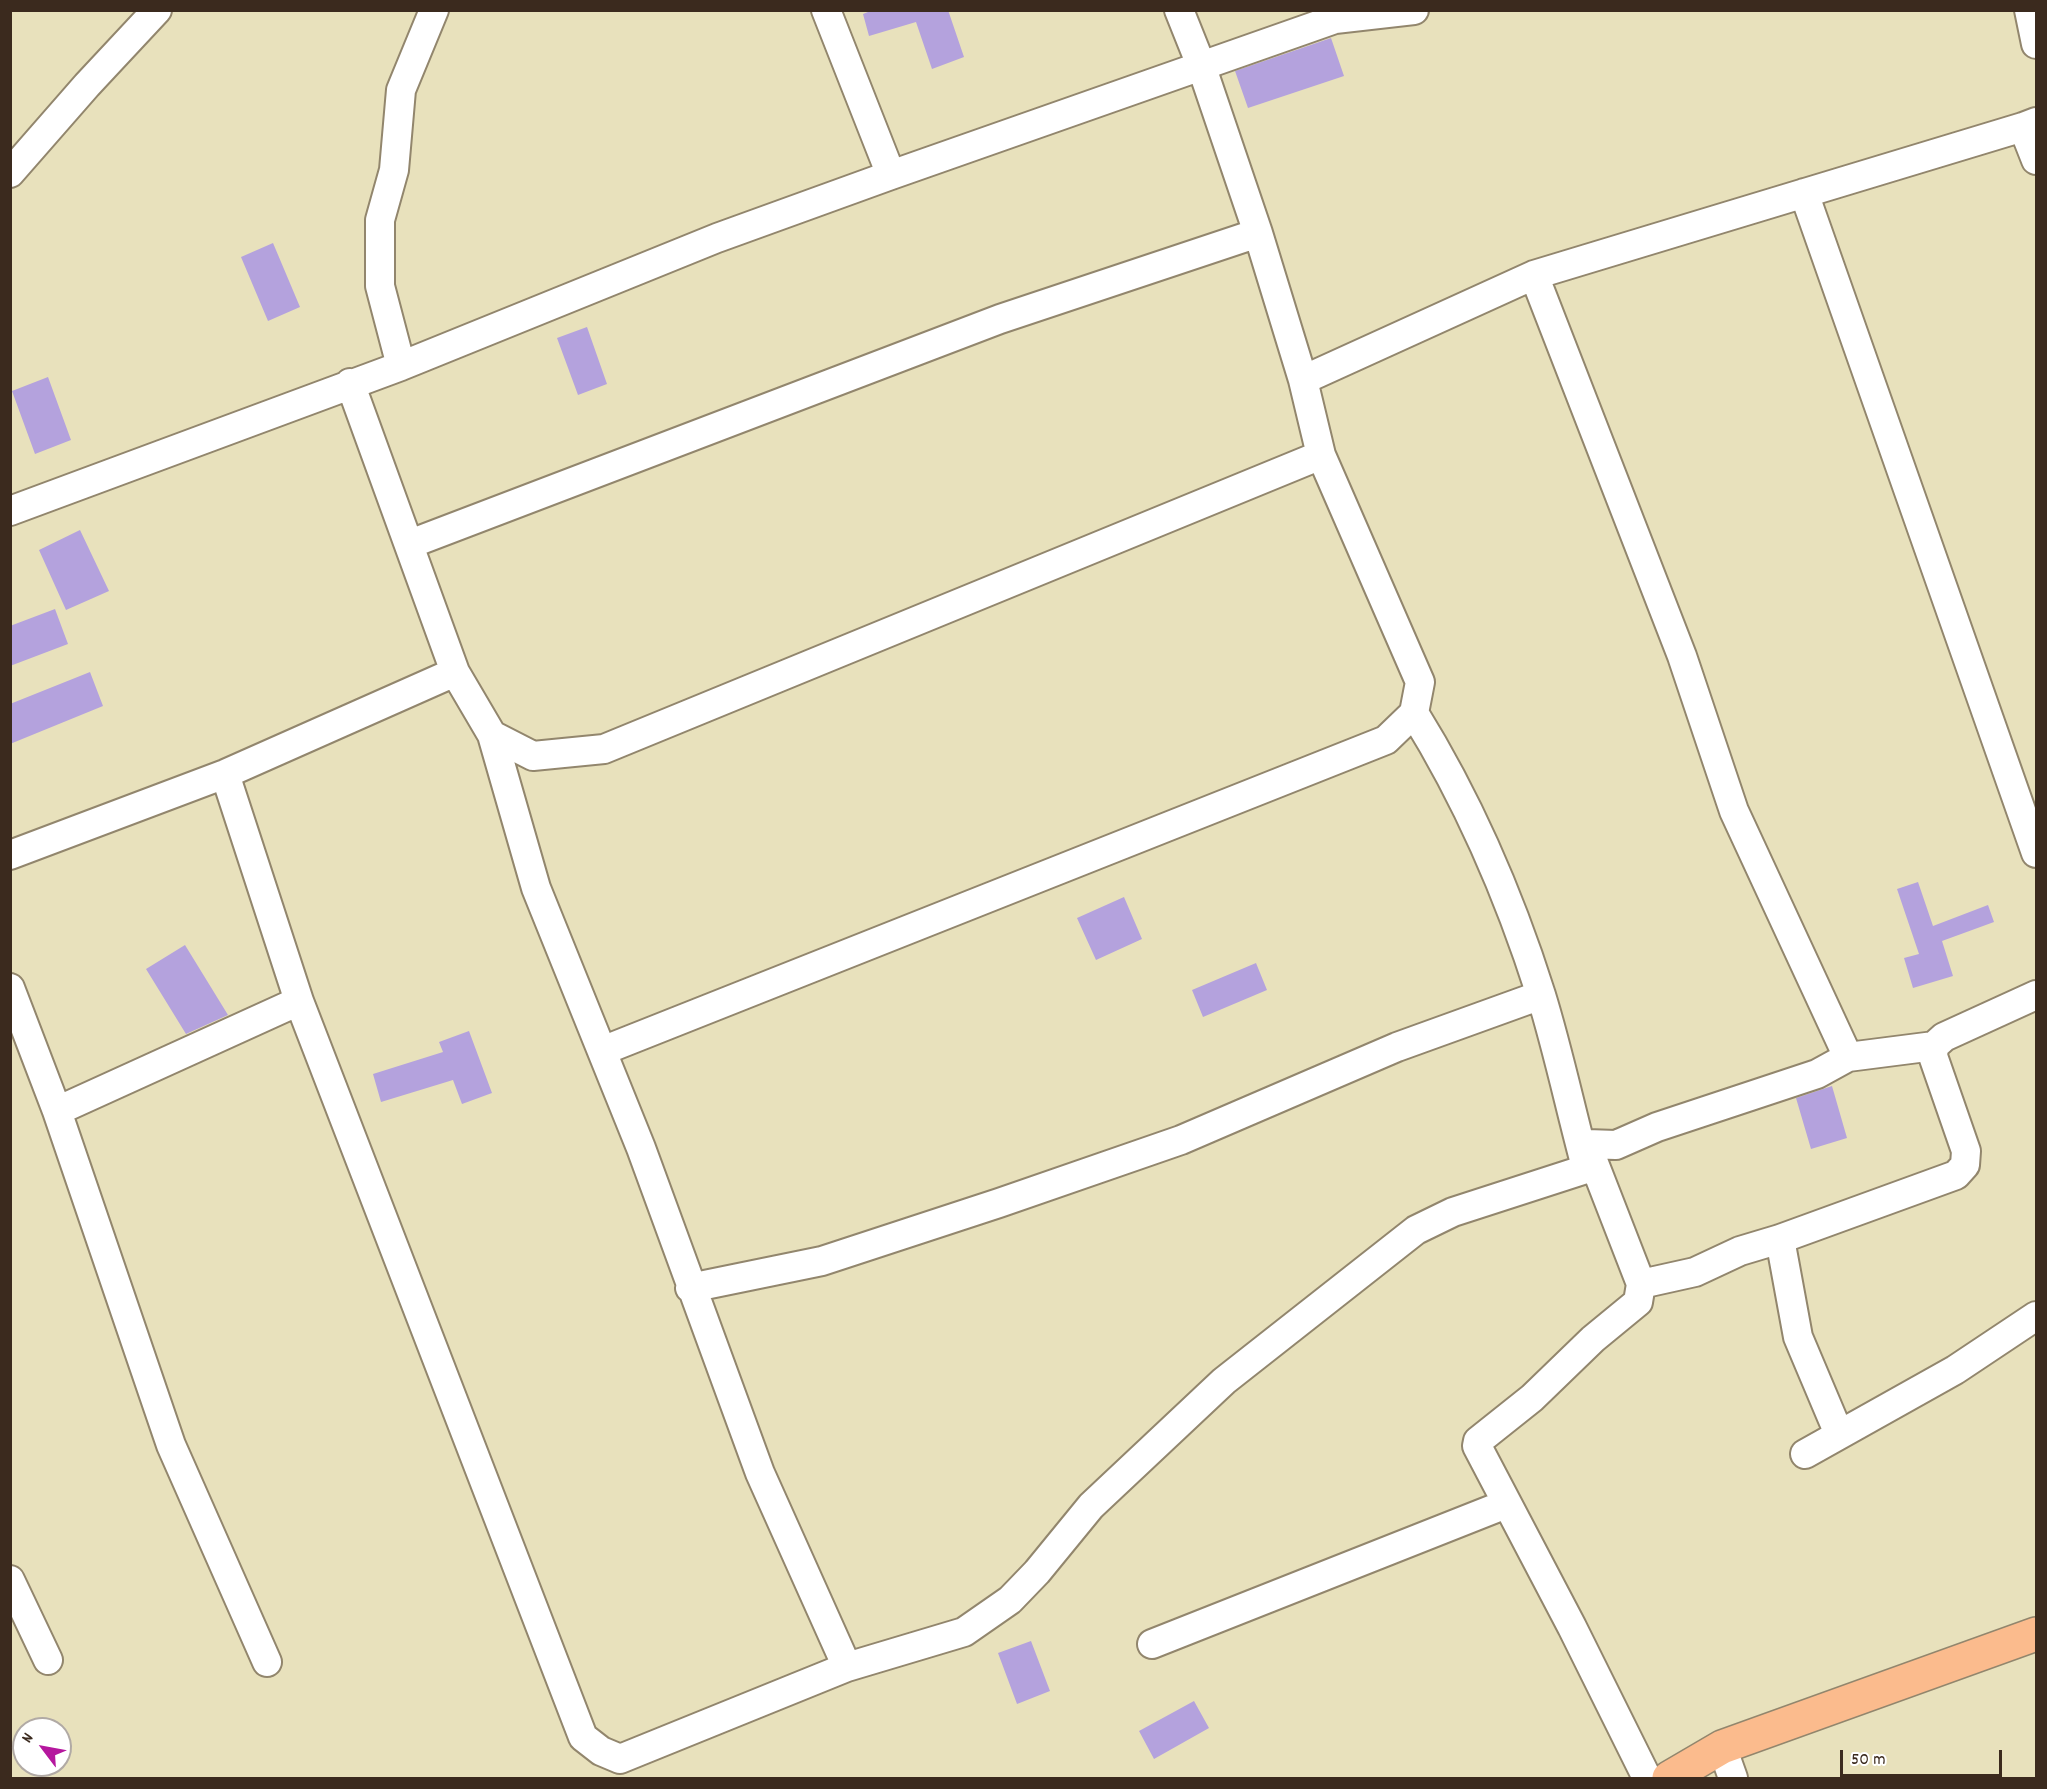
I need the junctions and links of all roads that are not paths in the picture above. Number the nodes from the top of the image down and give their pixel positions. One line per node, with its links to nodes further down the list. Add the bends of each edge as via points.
1 (157, 10): 11 (street)
2 (434, 10): 16 (street, via 401,90 394,170 380,220 380,286)
3 (826, 10): 12 (street)
4 (1179, 10): 8 (street)
5 (1414, 10): 8 (street, via 1335,19)
6 (2029, 10): 7 (street)
7 (2037, 44)
8 (1200, 65): 12 (street); 14 (street)
9 (2030, 124): 10 (street); 13 (street)
10 (2037, 160)
11 (10, 173)
12 (891, 175): 16 (street, via 717,238)
13 (1804, 193): 15 (street); 26 (street)
14 (1258, 233): 17 (street); 21 (street, via 1000,319)
15 (1534, 275): 17 (street); 34 (street, via 1682,657 1734,811)
16 (400, 366): 18 (street)
17 (1303, 380): 19 (street)
18 (350, 383): 20 (street); 21 (street)
19 (1321, 455): 23 (street, via 1420,682); 24 (street, via 604,749 533,756)
20 (10, 511)
21 (410, 544): 22 (street)
22 (455, 672): 24 (street); 25 (street)
23 (1414, 713): 29 (street, via 1448,768 1496,873); 33 (street, via 1386,740)
24 (492, 735): 33 (street, via 536,888)
25 (225, 774): 27 (street); 31 (street)
26 (2037, 853)
27 (10, 855)
28 (10, 988): 35 (street)
29 (1541, 995): 36 (street); 39 (street, via 1397,1047 1181,1140 822,1261)
30 (2037, 995): 32 (street, via 1944,1037)
31 (299, 1001): 35 (street); 49 (street, via 583,1737 600,1751 620,1759)
32 (1934, 1046): 34 (street); 37 (street, via 1932,1056 1966,1151 1965,1165 1956,1175)
33 (602, 1051): 39 (street)
34 (1848, 1057): 36 (street, via 1817,1074 1657,1126)
35 (57, 1110): 48 (street, via 171,1445)
36 (1586, 1156): 38 (street); 49 (street, via 1416,1230 1224,1380 1091,1506 1010,1600 964,1632)
37 (1780, 1239): 38 (street, via 1740,1251 1695,1272); 41 (street, via 1798,1337)
38 (1641, 1284): 43 (street, via 1638,1302 1478,1441)
39 (690, 1288): 49 (street, via 760,1473)
40 (2037, 1316): 41 (street, via 1955,1370)
41 (1839, 1434): 42 (street)
42 (1805, 1454)
43 (1506, 1504): 46 (street); 51 (street)
44 (10, 1580): 47 (street)
45 (2037, 1634): 50 (main road)
46 (1152, 1644)
47 (48, 1660)
48 (267, 1662)
49 (847, 1667)
50 (1722, 1748): 52 (main road); 53 (street)
51 (1647, 1779)
52 (1669, 1779)
53 (1733, 1779)

